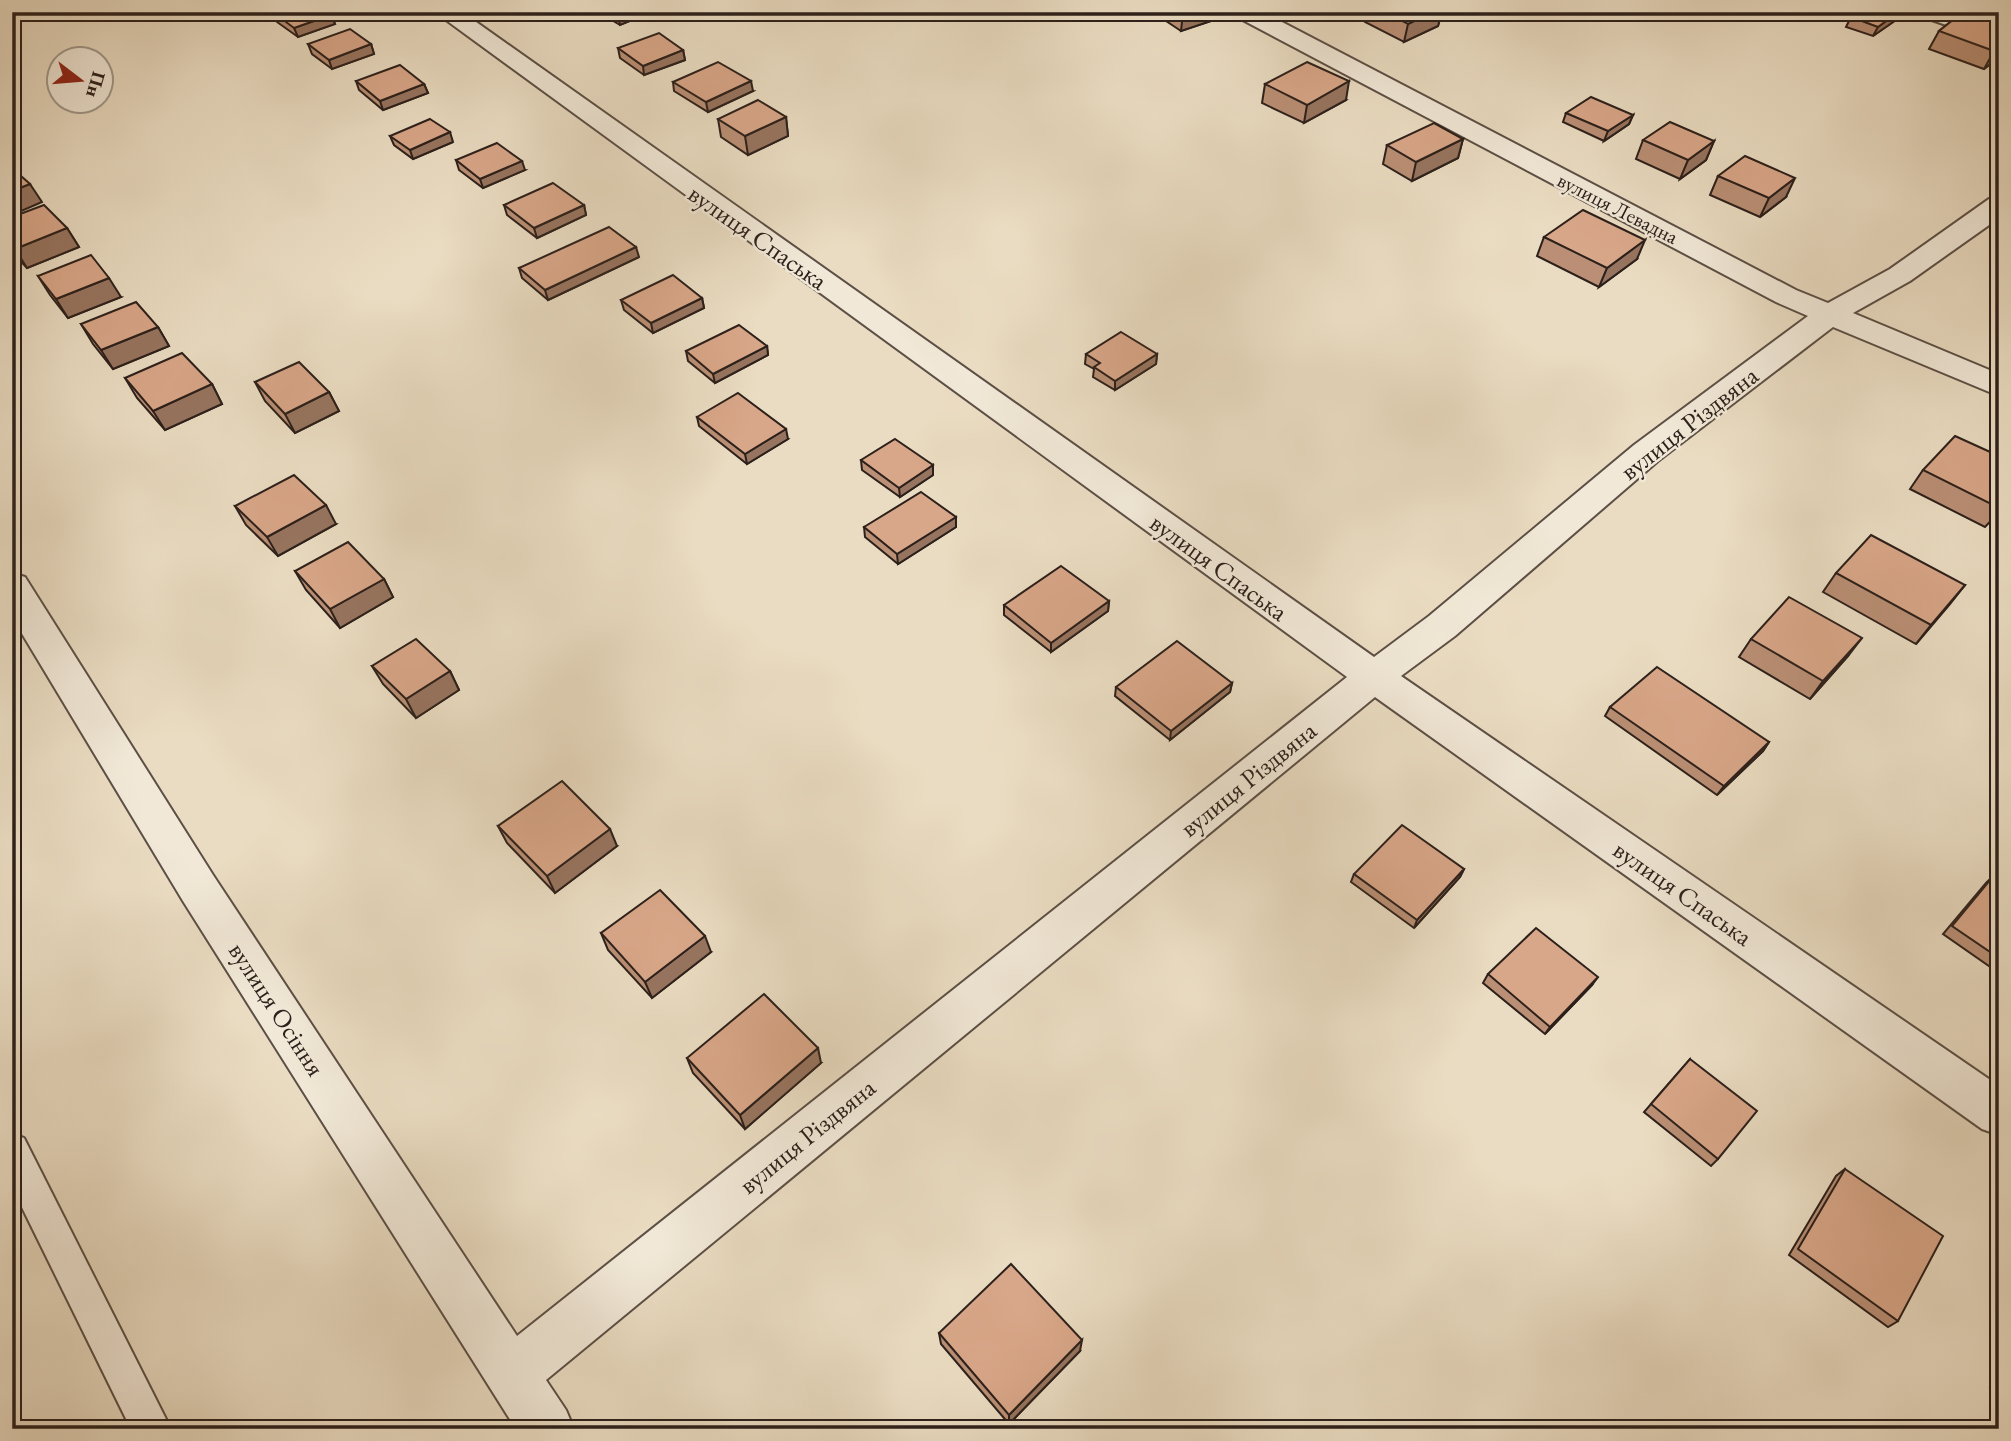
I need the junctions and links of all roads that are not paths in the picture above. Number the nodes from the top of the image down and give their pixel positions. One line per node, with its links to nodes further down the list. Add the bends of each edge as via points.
1 (446, 12): 9 (street, вулиця Спаська)
2 (1245, 12): 6 (street, вулиця Левадна, via 1786,296)
3 (1931, 12): 4 (street)
4 (1999, 36)
5 (1999, 205): 6 (street, вулиця Різдвяна, via 1900,275)
6 (1832, 313): 7 (street, вулиця Левадна); 9 (street, вулиця Різдвяна, via 1646,453 1442,626)
7 (1999, 386)
8 (12, 586): 12 (street, вулиця Осіння, via 198,888)
9 (1374, 677): 10 (street, вулиця Спаська); 12 (street, вулиця Різдвяна)
10 (1999, 1113)
11 (12, 1150): 13 (lane)
12 (512, 1374): 14 (street, вулиця Осіння)
13 (152, 1429)
14 (547, 1429)

